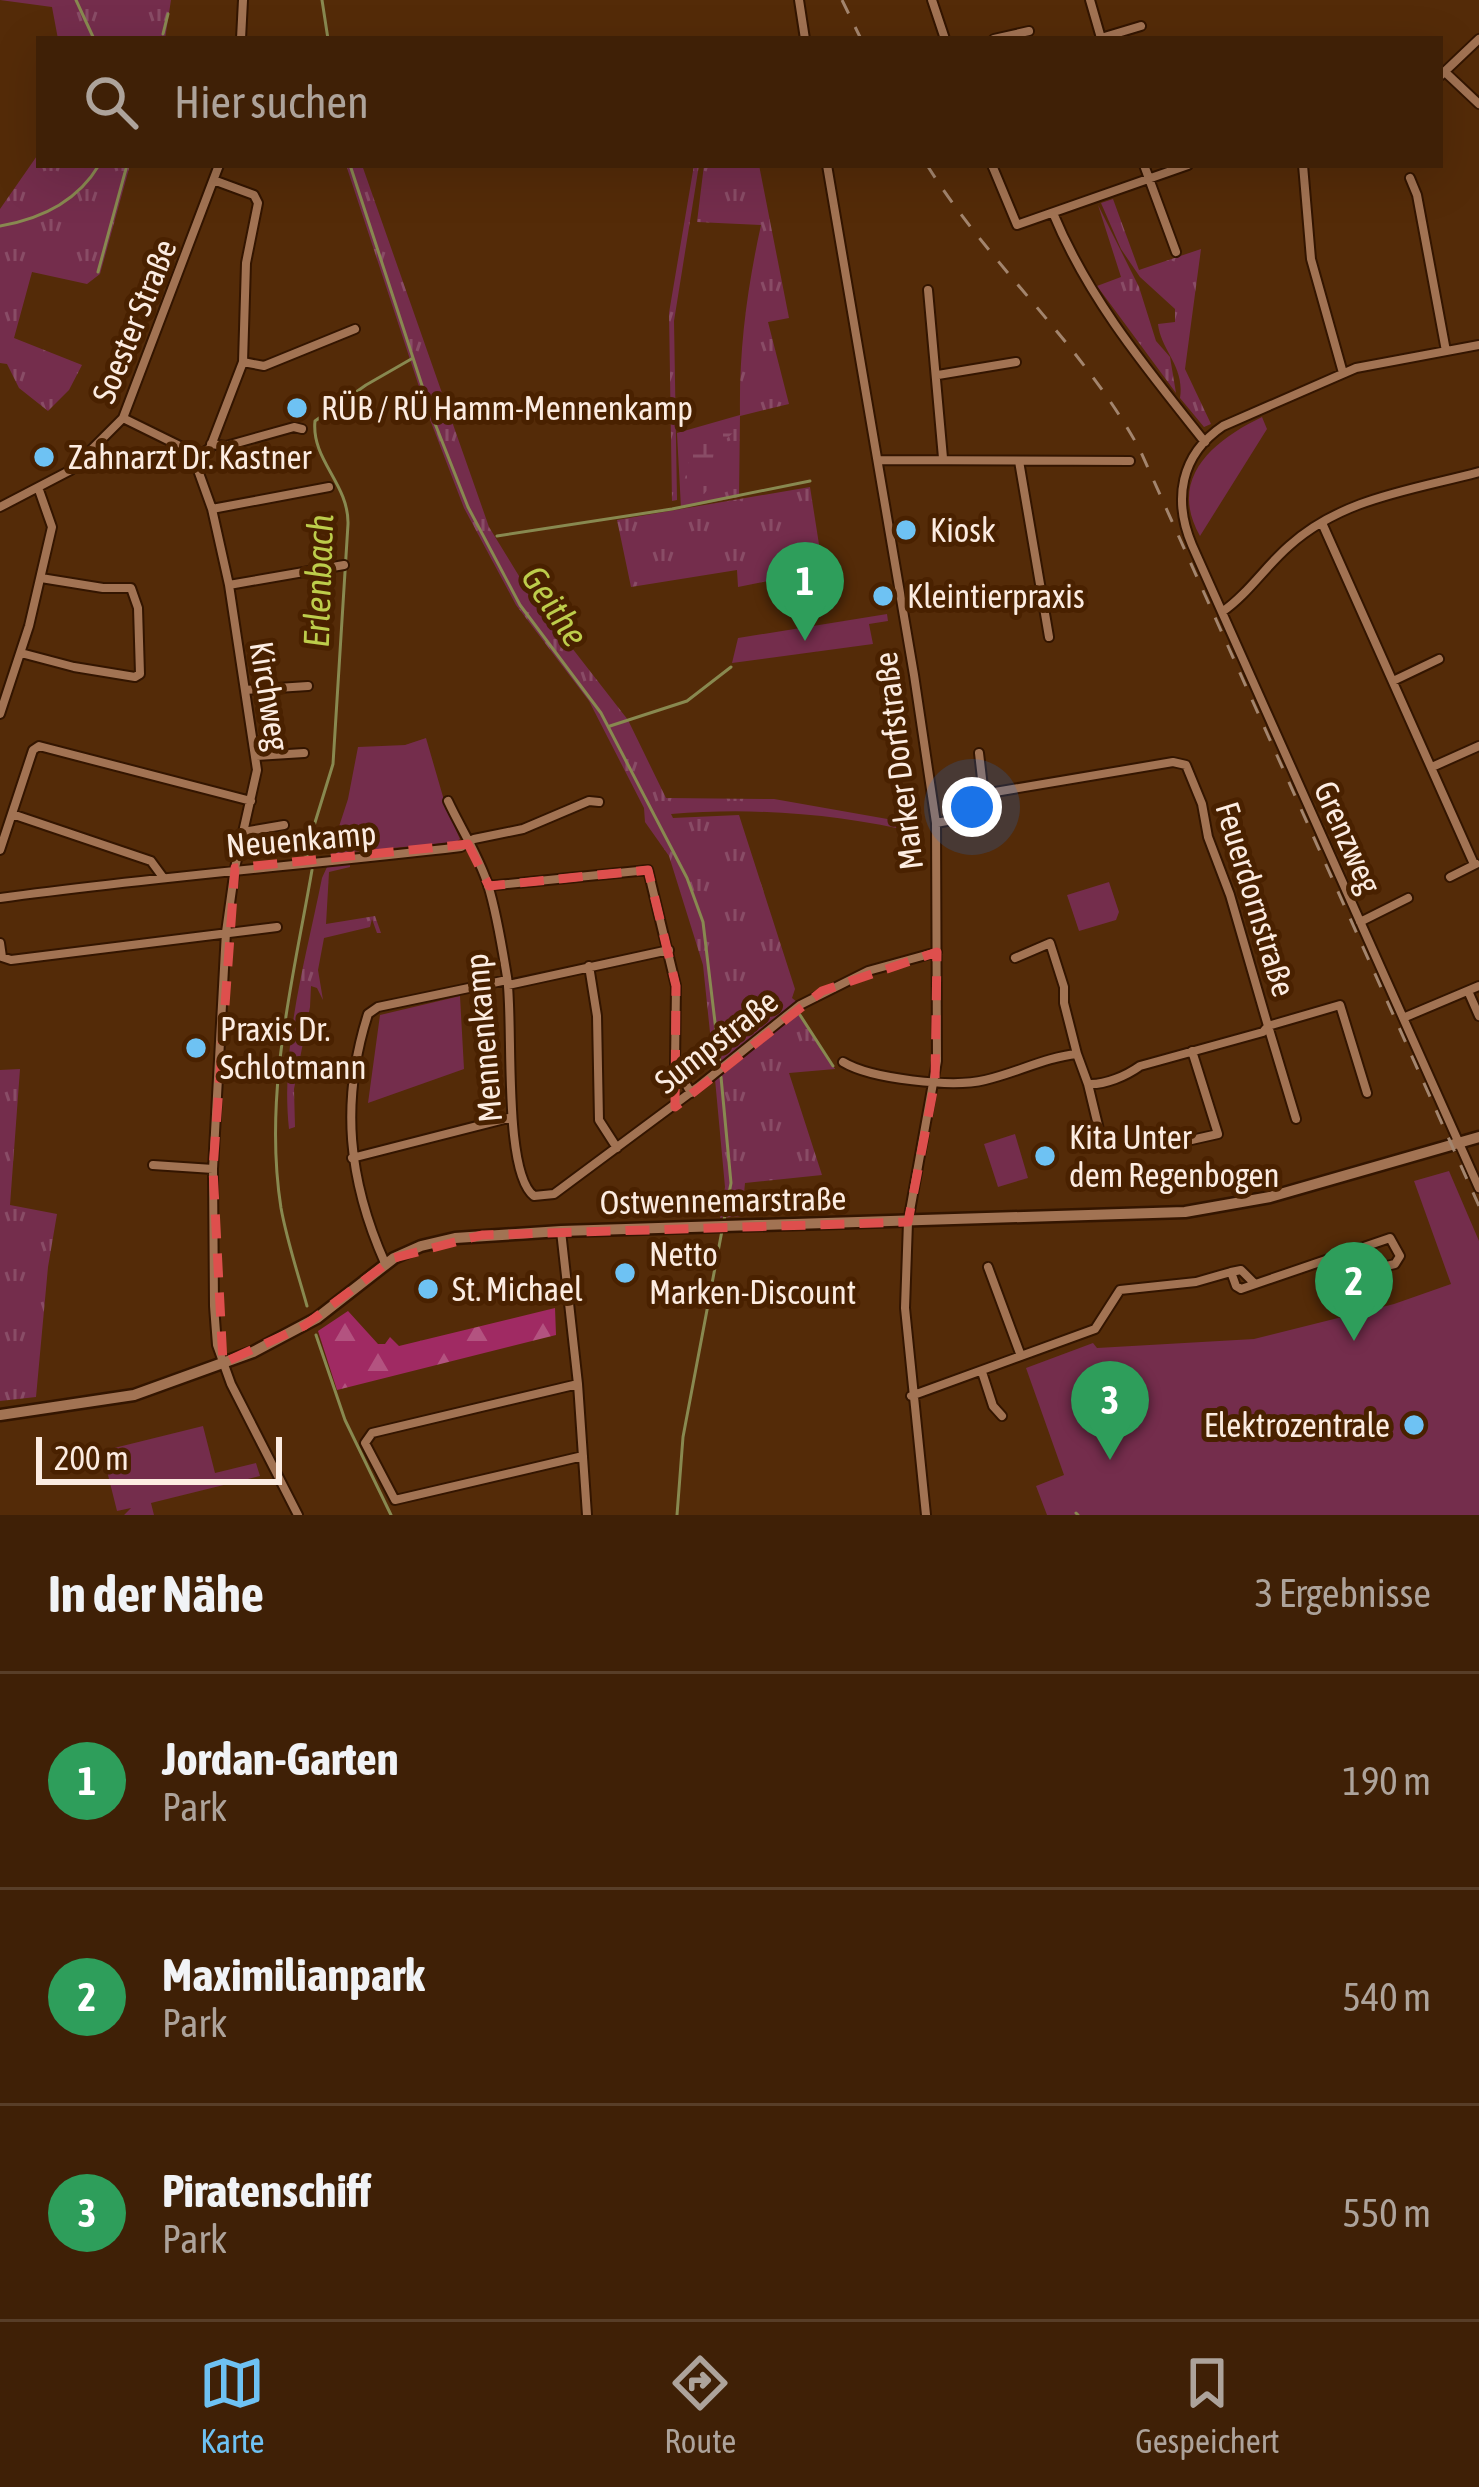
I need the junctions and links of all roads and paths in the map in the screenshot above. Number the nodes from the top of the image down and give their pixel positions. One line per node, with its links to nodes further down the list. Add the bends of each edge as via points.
1 (243, 0): 7 (street)
2 (799, 0): 8 (street)
3 (932, 0): 9 (street)
4 (1090, 0): 11 (street)
5 (1141, 26): 12 (street)
6 (1029, 31): 10 (street)
7 (242, 36)
8 (805, 36)
9 (944, 36)
10 (1007, 36)
11 (1100, 36)
12 (1110, 36)
13 (1479, 39): 14 (street)
14 (1443, 73)
15 (1443, 75): 16 (street)
16 (1479, 104)
17 (218, 168): 25 (street, Soester Straße)
18 (827, 168): 42 (street, Marker Dorfstraße)
19 (993, 168): 26 (street, via 1017,225)
20 (1145, 168): 23 (street)
21 (1179, 168): 23 (street)
22 (1303, 168): 34 (street, via 1311,262)
23 (1149, 178): 26 (street); 27 (street)
24 (1409, 178): 31 (street)
25 (215, 181): 32 (street, via 257,199); 36 (street, Soester Straße)
26 (1053, 213): 38 (street, via 1099,304)
27 (1176, 252)
28 (928, 290): 35 (street)
29 (355, 329): 32 (street, via 264,366)
30 (1479, 345): 31 (street)
31 (1447, 351): 34 (street)
32 (243, 362): 39 (street)
33 (1016, 362): 35 (street)
34 (1343, 373): 38 (street)
35 (938, 375): 40 (street)
36 (123, 418): 41 (street); 47 (street, Soester Straße)
37 (302, 429): 39 (street)
38 (1204, 442): 54 (street, Grenzweg, via 1185,472 1181,502)
39 (211, 444): 41 (street)
40 (943, 458): 42 (street); 43 (street)
41 (194, 459): 49 (street, Kirchweg)
42 (878, 460): 72 (street, Marker Dorfstraße)
43 (1019, 460): 44 (street); 55 (street)
44 (1130, 461)
45 (1479, 472): 50 (street, via 1374,497)
46 (329, 488): 49 (street)
47 (39, 490): 48 (street, Soester Straße); 52 (street, via 52,527)
48 (0, 507)
49 (212, 509): 53 (street, Kirchweg)
50 (1322, 523): 54 (street); 58 (street)
51 (344, 565): 53 (street)
52 (41, 578): 56 (street); 56 (street, via 131,588 140,674 95,672)
53 (229, 585): 60 (street, Kirchweg)
54 (1222, 612): 84 (street, Grenzweg)
55 (1049, 637)
56 (21, 652): 61 (street)
57 (1439, 659): 58 (street)
58 (1393, 681): 66 (street)
59 (308, 686): 60 (street)
60 (245, 690): 65 (street, Kirchweg)
61 (0, 714)
62 (1479, 746): 66 (street)
63 (304, 753): 65 (street)
64 (979, 754): 67 (street)
65 (256, 756): 68 (street, Kirchweg)
66 (1432, 767): 77 (street)
67 (989, 793): 72 (street, Feuerdornstraße, via 985,814); 97 (street, Feuerdornstraße, via 1186,765)
68 (251, 801): 71 (street, via 39,746); 74 (street, Kirchweg)
69 (448, 801): 75 (street, Mennenkamp)
70 (599, 802): 75 (street, Neuenkamp)
71 (12, 814): 76 (street); 79 (street, via 151,861)
72 (936, 823): 89 (street, Marker Dorfstraße)
73 (284, 825): 74 (street)
74 (243, 832): 78 (street, Kirchweg)
75 (468, 844): 78 (street, Neuenkamp); 81 (street, Mennenkamp)
76 (0, 850)
77 (1477, 863): 80 (street)
78 (235, 868): 79 (street, Neuenkamp); 86 (street, Kirchweg)
79 (162, 876): 82 (street, Neuenkamp)
80 (1450, 877)
81 (488, 886): 88 (street, via 648,870); 92 (street, Mennenkamp)
82 (0, 898)
83 (1408, 898): 84 (street)
84 (1360, 922): 96 (street, Grenzweg)
85 (277, 927): 86 (street)
86 (226, 932): 87 (street, via 11,960); 114 (street, Kirchweg)
87 (0, 943)
88 (669, 950): 91 (street); 103 (street, via 675,1065)
89 (937, 952): 101 (street, Marker Dorfstraße); 103 (street, Sumpstraße, via 822,991)
90 (1016, 958): 99 (street, via 1050,944)
91 (589, 967): 92 (street); 111 (street, via 599,1120)
92 (508, 982): 105 (street, Mennenkamp); 112 (street, via 371,1010 354,1090)
93 (1479, 986): 94 (street)
94 (1468, 991): 95 (street); 96 (street)
95 (1479, 1016)
96 (1403, 1018): 109 (street, Grenzweg)
97 (1268, 1026): 98 (street, Feuerdornstraße); 104 (street, via 1340,1005); 106 (street)
98 (1192, 1051): 102 (street, Feuerdornstraße); 108 (street, via 1218,1134)
99 (1077, 1054): 101 (street, via 982,1081); 102 (street)
100 (843, 1062): 101 (street)
101 (935, 1081): 117 (street, Marker Dorfstraße)
102 (1088, 1084): 110 (street, via 1102,1142)
103 (691, 1093): 111 (street, Sumpstraße)
104 (1367, 1094)
105 (512, 1117): 112 (street); 116 (street, Mennenkamp, via 525,1187)
106 (1296, 1119)
107 (1479, 1137): 109 (street, Ostwennemarstraße)
108 (1187, 1142)
109 (1460, 1142): 115 (street, Grenzweg); 117 (street, Ostwennemarstraße, via 1209,1210)
110 (1110, 1144)
111 (617, 1148): 116 (street, Sumpstraße)
112 (352, 1158): 120 (street)
113 (153, 1165): 114 (street)
114 (213, 1169): 123 (street, Kirchweg, via 214,1306)
115 (1479, 1188)
116 (541, 1197)
117 (909, 1217): 118 (street, Ostwennemarstraße); 126 (street, Marker Dorfstraße)
118 (561, 1231): 120 (street, Ostwennemarstraße, via 442,1240); 125 (street)
119 (1370, 1246): 122 (street, via 1238,1289 1231,1272 1120,1290 1098,1327)
120 (385, 1263): 123 (street, Ostwennemarstraße, via 304,1326)
121 (988, 1267): 122 (street)
122 (1021, 1356): 124 (street)
123 (223, 1363): 127 (street, Ostwennemarstraße, via 134,1395); 130 (street, Kirchweg)
124 (982, 1372): 126 (street); 128 (street)
125 (578, 1384): 129 (street); 129 (street, via 371,1432 365,1443 395,1500)
126 (911, 1396): 132 (street, Marker Dorfstraße)
127 (0, 1414)
128 (1002, 1416)
129 (583, 1456): 131 (street)
130 (298, 1515)
131 (587, 1515)
132 (926, 1515)

